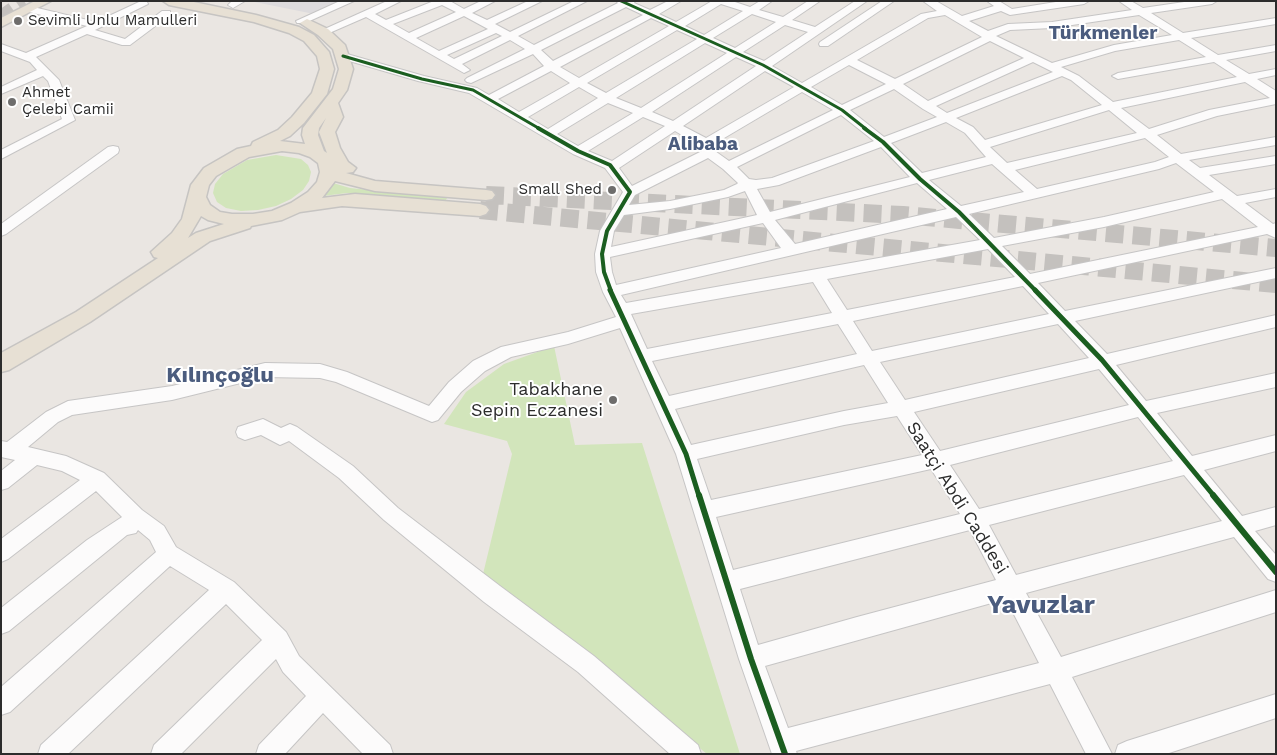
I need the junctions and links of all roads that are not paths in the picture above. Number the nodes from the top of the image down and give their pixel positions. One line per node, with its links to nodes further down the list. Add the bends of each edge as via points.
1 (16, 1): 29 (main road)
2 (45, 1): 26 (main road)
3 (211, 1): 21 (main road)
4 (349, 1): 34 (street)
5 (396, 1): 30 (street)
6 (443, 1): 31 (street); 38 (street)
7 (490, 1): 31 (street)
8 (537, 1): 39 (street)
9 (582, 1): 44 (street)
10 (676, 1): 32 (street)
11 (720, 1): 27 (street); 40 (street)
12 (767, 1): 27 (street)
13 (815, 1): 35 (street)
14 (862, 1): 42 (street)
15 (889, 1): 50 (street)
16 (992, 1): 25 (street)
17 (1084, 1): 25 (street, via 1010,12)
18 (1124, 1): 28 (street)
19 (1212, 1): 28 (street)
20 (626, 2): 32 (street); 53 (street)
21 (237, 3): 34 (main road)
22 (143, 4): 41 (street)
23 (938, 5): 33 (street); 60 (street)
24 (168, 7): 41 (street, via 126,43); 86 (main road, via 256,19 294,30 309,38 321,51 327,69 323,85 298,120)
25 (1002, 7): 33 (street)
26 (29, 9): 37 (main road); 41 (street)
27 (750, 11): 35 (street); 49 (street)
28 (1141, 12): 45 (street, via 1052,25 1008,27); 46 (street)
29 (1, 13)
30 (366, 13): 38 (street); 43 (street)
31 (464, 13): 39 (street); 47 (street)
32 (651, 16): 40 (street); 63 (street)
33 (960, 20): 45 (street)
34 (301, 21): 43 (main road)
35 (782, 21): 42 (street); 54 (street)
36 (1276, 21): 46 (street)
37 (1, 23)
38 (386, 24): 47 (street)
39 (491, 26): 44 (street); 55 (street)
40 (676, 27): 49 (street); 69 (street)
41 (91, 28): 57 (street)
42 (816, 31): 48 (street)
43 (323, 32): 56 (main road, via 340,48)
44 (511, 36): 53 (street); 61 (street)
45 (989, 36): 58 (street); 70 (street)
46 (1177, 36): 59 (street); 64 (street, via 1096,52)
47 (409, 37): 55 (street)
48 (805, 38): 50 (street); 62 (street)
49 (703, 40): 54 (street); 75 (street)
50 (824, 44): 60 (street)
51 (1, 47): 57 (street)
52 (1276, 48): 59 (street)
53 (534, 49): 63 (street); 71 (street)
54 (734, 52): 62 (street); 82 (street)
55 (438, 55): 61 (street)
56 (343, 56): 71 (street, via 422,79); 78 (main road, via 346,69 343,82)
57 (27, 57): 65 (street)
58 (1034, 57): 64 (street); 79 (street)
59 (1214, 58): 67 (street); 68 (street)
60 (852, 59): 70 (street); 72 (street)
61 (453, 64): 71 (street, via 470,74)
62 (763, 65): 72 (street); 85 (street)
63 (552, 68): 69 (street); 76 (street)
64 (1058, 69): 80 (street); 84 (street)
65 (44, 71): 73 (street); 97 (street, via 53,80 70,120)
66 (1276, 72): 68 (street)
67 (1118, 76)
68 (1246, 78): 74 (street); 80 (street)
69 (579, 83): 75 (street); 83 (street)
70 (895, 84): 79 (street); 81 (street)
71 (472, 85): 76 (street)
72 (803, 86): 81 (street); 92 (street)
73 (1, 91)
74 (1276, 96)
75 (606, 98): 82 (street); 87 (street)
76 (488, 100): 83 (street)
77 (1276, 100): 88 (street, via 1213,113)
78 (330, 102): 96 (main road, via 311,128); 107 (main road, via 334,117 327,132 332,148 342,166)
79 (927, 106): 84 (street)
80 (1111, 106): 88 (street); 91 (street)
81 (842, 110): 90 (street); 101 (street)
82 (642, 113): 85 (street); 94 (street)
83 (519, 117): 87 (street)
84 (947, 117): 90 (street); 91 (street, via 969,130)
85 (675, 126): 92 (street); 102 (street)
86 (284, 133): 95 (main road); 122 (main road, via 224,154 200,171 190,185 184,219)
87 (548, 134): 94 (street)
88 (1147, 134): 98 (street); 103 (street)
89 (1276, 141): 98 (street)
90 (883, 142): 106 (street); 108 (street, via 774,182)
91 (983, 145): 99 (street)
92 (707, 148): 101 (street); 109 (street)
93 (113, 150): 120 (street)
94 (578, 151): 102 (street)
95 (243, 153): 96 (main road, via 282,146); 112 (main road, via 210,172 200,185)
96 (316, 153): 104 (main road, via 326,161)
97 (1, 156)
98 (1178, 158): 105 (street); 111 (street, via 1159,166)
99 (994, 159): 103 (street); 106 (street)
100 (1276, 160): 105 (street)
101 (728, 166): 108 (street)
102 (611, 168): 109 (street)
103 (1005, 168): 111 (street)
104 (329, 172): 107 (main road); 114 (main road, via 325,184)
105 (1197, 173): 113 (street)
106 (920, 179): 116 (street); 117 (street)
107 (376, 186): 114 (main road, via 483,203 342,200)
108 (748, 186): 115 (street, via 728,194); 117 (street)
109 (630, 192): 115 (street)
110 (1276, 193): 113 (street)
111 (1035, 194): 116 (street)
112 (197, 197): 118 (main road, via 202,208 214,216); 122 (main road, via 191,220)
113 (1229, 197): 119 (street); 121 (street)
114 (297, 207): 118 (main road, via 276,216)
115 (618, 211): 124 (street, via 607,231)
116 (960, 212): 121 (street); 123 (street)
117 (766, 218): 123 (street); 124 (street)
118 (253, 220): 137 (main road, via 203,238 83,317)
119 (1274, 230): 127 (street)
120 (1, 231)
121 (990, 242): 126 (street); 127 (street)
122 (164, 250): 133 (main road)
123 (792, 251): 128 (street)
124 (602, 254): 128 (street)
125 (1276, 273): 131 (street)
126 (817, 276): 129 (street); 130 (street, Saatçi Abdi Caddesi)
127 (1028, 280): 130 (street); 131 (street)
128 (611, 292): 129 (street)
129 (623, 315): 134 (street); 144 (street, via 568,338 507,352 478,366 432,414 320,371 265,370 172,392 68,408)
130 (844, 316): 134 (street); 135 (street, Saatçi Abdi Caddesi)
131 (1063, 318): 135 (street); 136 (street)
132 (1276, 321): 136 (street)
133 (1, 347)
134 (640, 357): 139 (street)
135 (868, 358): 139 (street); 140 (street, Saatçi Abdi Caddesi)
136 (1102, 360): 140 (street); 141 (street)
137 (1, 364)
138 (1276, 380): 141 (street)
139 (663, 404): 145 (street)
140 (901, 408): 145 (street); 147 (street, Saatçi Abdi Caddesi)
141 (1143, 409): 147 (street); 148 (street)
142 (245, 432): 175 (street, via 262,427 280,437 290,432 346,472 391,514 586,664)
143 (1276, 443): 148 (street)
144 (5, 450): 146 (street)
145 (686, 454): 151 (street)
146 (35, 456): 149 (street, via 66,464); 150 (street)
147 (937, 460): 151 (street); 154 (street, Saatçi Abdi Caddesi)
148 (1188, 464): 154 (street); 155 (street)
149 (97, 479): 152 (street); 156 (street)
150 (1, 482)
151 (705, 510): 159 (street)
152 (135, 516): 157 (street, via 157,533); 163 (street, via 129,526 123,526 94,547)
153 (1276, 516): 155 (street)
154 (974, 518): 159 (street); 160 (street, Saatçi Abdi Caddesi)
155 (1238, 526): 158 (street); 160 (street)
156 (1, 552)
157 (170, 554): 161 (street); 168 (street)
158 (1276, 572)
159 (727, 582): 165 (street)
160 (1012, 588): 165 (street); 166 (street, Saatçi Abdi Caddesi)
161 (226, 589): 164 (street); 172 (street)
162 (1276, 601): 166 (street)
163 (1, 623)
164 (278, 640): 167 (street, via 291,664); 173 (street)
165 (751, 659): 170 (street)
166 (1055, 671): 170 (street); 176 (street, Saatçi Abdi Caddesi)
167 (322, 697): 171 (street); 174 (street)
168 (1, 703)
169 (1276, 706): 177 (street)
170 (783, 748)
171 (379, 753)
172 (50, 754)
173 (163, 754)
174 (268, 754)
175 (689, 754)
176 (1100, 754)
177 (1127, 754)

